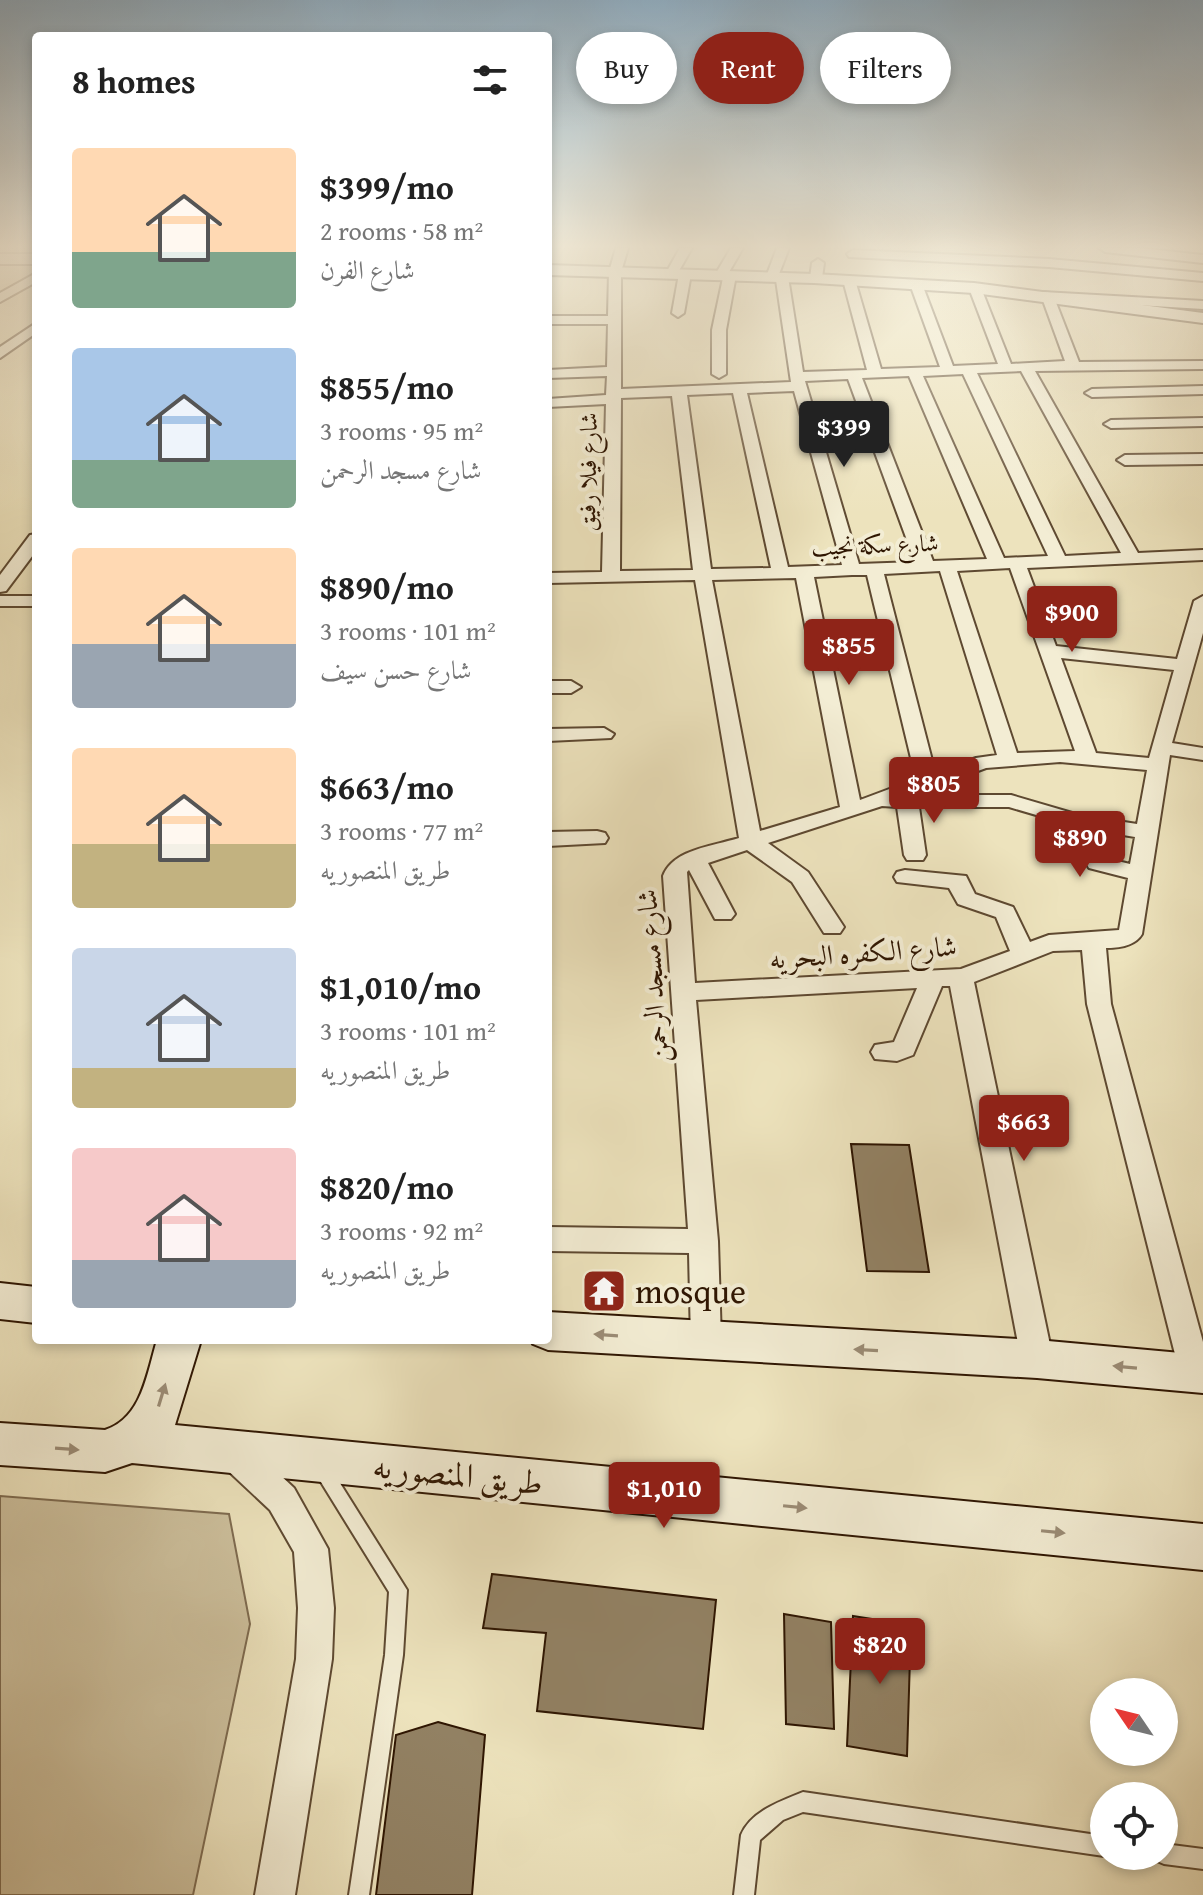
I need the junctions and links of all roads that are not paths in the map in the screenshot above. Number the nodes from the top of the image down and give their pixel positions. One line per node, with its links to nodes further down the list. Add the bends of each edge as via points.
1 (23, 336): 9 (street)
2 (614, 336): 16 (street, شارع فيلا رفيق)
3 (719, 336): 19 (street)
4 (789, 336): 22 (street)
5 (863, 336): 20 (street)
6 (936, 336): 15 (street)
7 (994, 336): 13 (street)
8 (1064, 336): 10 (street)
9 (0, 354)
10 (1073, 365): 11 (street); 12 (street)
11 (1203, 365)
12 (1026, 367): 13 (street); 35 (street)
13 (1006, 368): 14 (street)
14 (968, 369): 15 (street); 36 (street)
15 (948, 370): 17 (street)
16 (614, 371): 18 (street); 27 (street, شارع فيلا رفيق)
17 (914, 372): 20 (street); 37 (street)
18 (552, 374)
19 (719, 374)
20 (875, 374): 21 (street)
21 (854, 375): 22 (street); 39 (street)
22 (798, 382): 23 (street); 41 (street)
23 (739, 388): 25 (street); 43 (street)
24 (1203, 390): 26 (street)
25 (679, 391): 27 (street); 44 (street)
26 (1092, 393)
27 (614, 397): 28 (street); 45 (street, شارع فيلا رفيق)
28 (552, 403)
29 (1203, 422): 30 (street)
30 (1111, 424)
31 (1203, 459): 32 (street)
32 (1125, 460)
33 (32, 544): 47 (street)
34 (1203, 555): 35 (street, شارع سكة نجيب)
35 (1132, 558): 36 (street, شارع سكة نجيب)
36 (1059, 561): 37 (street, شارع سكة نجيب)
37 (1008, 564): 38 (street, شارع سكة نجيب); 51 (street)
38 (947, 566): 39 (street, شارع سكة نجيب); 59 (street)
39 (926, 567): 40 (street, شارع سكة نجيب)
40 (874, 569): 41 (street, شارع سكة نجيب); 61 (street)
41 (852, 570): 42 (street, شارع سكة نجيب)
42 (804, 572): 43 (street, شارع سكة نجيب); 63 (street)
43 (781, 573): 44 (street, شارع سكة نجيب)
44 (703, 576): 45 (street, شارع سكة نجيب); 68 (street)
45 (611, 577): 46 (street, شارع سكة نجيب)
46 (552, 578)
47 (0, 587)
48 (0, 601): 49 (street)
49 (32, 601)
50 (1203, 601): 52 (street)
51 (1049, 651): 52 (street); 60 (street)
52 (1190, 662): 58 (street)
53 (552, 687): 54 (street)
54 (571, 687)
55 (604, 734): 56 (street)
56 (552, 735)
57 (1203, 754): 58 (street)
58 (1160, 756): 60 (street); 65 (street)
59 (1008, 758): 60 (street); 61 (street)
60 (1088, 759)
61 (927, 780): 63 (street)
62 (907, 801): 63 (street); 64 (street, via 1011,801); 69 (street)
63 (862, 806): 68 (street)
64 (1095, 823): 65 (street); 71 (street, via 1097,863)
65 (1146, 832): 71 (street)
66 (597, 838): 67 (street)
67 (552, 839)
68 (751, 842): 70 (street); 74 (street, via 800,877)
69 (915, 855)
70 (695, 859): 73 (street); 79 (street, شارع مسجد الرحمن, via 681,865 674,876)
71 (1140, 874): 75 (street, شارع الكفره البحريه, via 1132,929 1124,938)
72 (905, 877): 76 (street, via 958,881 966,899 1005,912)
73 (723, 914)
74 (832, 927)
75 (1093, 940): 76 (street, شارع الكفره البحريه, via 1049,943); 89 (street, via 1099,1004)
76 (1023, 952): 77 (street, شارع الكفره البحريه)
77 (961, 977): 78 (street, شارع الكفره البحريه); 88 (street)
78 (932, 981): 79 (street, شارع الكفره البحريه); 80 (street, via 904,1048)
79 (682, 992): 82 (street, شارع مسجد الرحمن)
80 (884, 1052)
81 (552, 1239): 82 (street)
82 (703, 1241): 86 (street, شارع مسجد الرحمن)
83 (0, 1301): 84 (main road)
84 (32, 1305)
85 (552, 1331): 86 (main road, one-way to 85)
86 (706, 1341): 88 (main road, one-way to 86)
87 (178, 1344): 90 (main road, one-way to 87, via 156,1417)
88 (1037, 1359): 89 (main road, one-way to 88)
89 (1200, 1374)
90 (132, 1442): 91 (main road, طريق المنصوريه, one-way to 90, via 105,1451); 92 (main road, طريق المنصوريه)
91 (0, 1444)
92 (231, 1452): 93 (main road, طريق المنصوريه); 98 (street, via 282,1499 311,1549 314,1659)
93 (316, 1460): 94 (main road, طريق المنصوريه, one-way to 94); 99 (lane, via 398,1590 394,1655)
94 (1203, 1547)
95 (1090, 1844): 100 (lane, via 803,1802 776,1813 751,1835)
96 (1178, 1856): 97 (lane)
97 (1203, 1859)
98 (275, 1895)
99 (359, 1895)
100 (744, 1895)

